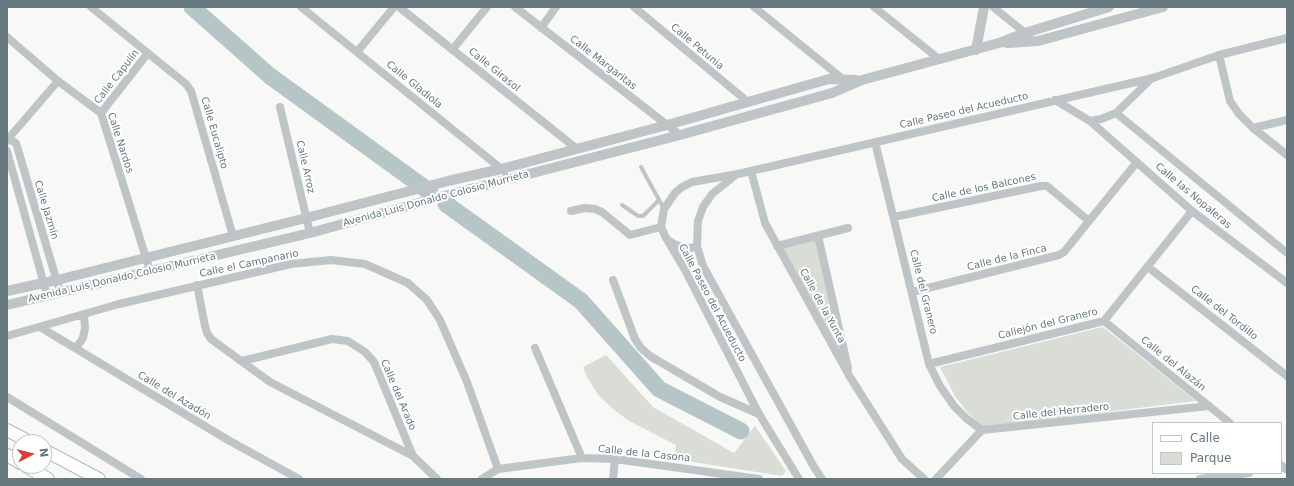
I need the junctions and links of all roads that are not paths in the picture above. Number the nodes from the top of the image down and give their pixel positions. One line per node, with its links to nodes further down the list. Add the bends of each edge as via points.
1 (91, 7): 24 (street, Calle Eucalipto)
2 (301, 7): 23 (street, Calle Gladiola)
3 (394, 7): 23 (street)
4 (398, 7): 21 (street, Calle Girasol)
5 (487, 7): 21 (street)
6 (515, 7): 15 (street, Calle Margaritas)
7 (556, 7): 15 (street)
8 (634, 7): 31 (street, Calle Petunia)
9 (754, 7): 29 (street)
10 (874, 7): 26 (street)
11 (984, 7): 22 (street)
12 (993, 7): 16 (street)
13 (1109, 7): 16 (street, Avenida Luis Donaldo Colosio Murrieta)
14 (1163, 7): 19 (street, Avenida Luis Donaldo Colosio Murrieta)
15 (541, 28): 37 (street, Calle Margaritas)
16 (1025, 33): 19 (street); 20 (street, Avenida Luis Donaldo Colosio Murrieta)
17 (7, 37): 28 (street, Calle Nardos)
18 (1287, 38): 25 (street, Calle Paseo del Acueducto)
19 (1038, 42): 20 (street, Avenida Luis Donaldo Colosio Murrieta)
20 (998, 43): 22 (street, Avenida Luis Donaldo Colosio Murrieta)
21 (452, 50): 42 (street, Calle Girasol)
22 (976, 50): 26 (street, Avenida Luis Donaldo Colosio Murrieta)
23 (357, 52): 47 (street, Calle Gladiola)
24 (148, 53): 33 (street, Calle Capulín); 64 (street, Calle Eucalipto, via 191,91)
25 (1219, 55): 27 (street, Calle Paseo del Acueducto); 38 (street, via 1230,101)
26 (940, 59): 29 (street, Avenida Luis Donaldo Colosio Murrieta)
27 (1153, 78): 30 (street, Calle Paseo del Acueducto); 34 (street, Calle Paseo del Acueducto)
28 (58, 82): 33 (street, Calle Nardos); 40 (street)
29 (847, 82): 31 (street, Avenida Luis Donaldo Colosio Murrieta, via 829,79); 39 (street, Avenida Luis Donaldo Colosio Murrieta, via 832,92)
30 (1054, 100): 36 (street); 41 (street, Calle Paseo del Acueducto)
31 (748, 102): 37 (street, Avenida Luis Donaldo Colosio Murrieta)
32 (280, 107): 59 (street, Calle Arroz)
33 (102, 113): 70 (street, Calle Nardos)
34 (1116, 113): 36 (street, Calle Paseo del Acueducto); 69 (street, Calle las Nopaleras)
35 (1287, 120): 38 (street)
36 (1090, 121): 45 (street, Calle las Nopaleras)
37 (667, 125): 39 (street, Calle Margaritas); 42 (street, Avenida Luis Donaldo Colosio Murrieta)
38 (1253, 128): 44 (street)
39 (680, 135): 50 (street, Avenida Luis Donaldo Colosio Murrieta)
40 (7, 139): 73 (street, Calle Jazmín, via 16,144)
41 (875, 142): 48 (street, Calle Paseo del Acueducto); 58 (street, Calle del Granero)
42 (577, 149): 47 (street, Avenida Luis Donaldo Colosio Murrieta)
43 (7, 151): 75 (street)
44 (1287, 154)
45 (1137, 162): 57 (street, Calle las Nopaleras); 60 (street, Calle de la Finca)
46 (641, 167): 53 (lane)
47 (501, 169): 50 (street, Calle Gladiola); 51 (street, Avenida Luis Donaldo Colosio Murrieta)
48 (751, 171): 49 (street, Calle Paseo del Acueducto); 68 (street, Calle de la Yunta, via 765,223)
49 (738, 174): 55 (street, Calle Paseo del Acueducto, via 692,182 682,187); 67 (street, Calle Paseo del Acueducto, via 712,194 703,207 698,221)
50 (514, 179): 52 (street, Avenida Luis Donaldo Colosio Murrieta)
51 (448, 181): 52 (street); 59 (street, Avenida Luis Donaldo Colosio Murrieta)
52 (455, 193): 63 (street, Avenida Luis Donaldo Colosio Murrieta)
53 (659, 200): 54 (lane, via 643,216); 55 (lane)
54 (622, 205)
55 (664, 210): 61 (street, Calle Paseo del Acueducto)
56 (571, 211): 61 (street, via 595,209 630,235)
57 (1192, 211): 71 (street, Callejón del Granero); 76 (street, Calle las Nopaleras)
58 (894, 217): 60 (street, Calle de los Balcones, via 1047,186); 80 (street, Calle del Granero)
59 (306, 218): 63 (street, Calle Arroz); 64 (street, Avenida Luis Donaldo Colosio Murrieta)
60 (1089, 221): 80 (street, Calle de la Finca, via 1059,255)
61 (662, 228): 66 (street, Calle Paseo del Acueducto)
62 (848, 228): 65 (street)
63 (310, 233): 72 (street, Avenida Luis Donaldo Colosio Murrieta)
64 (233, 236): 70 (street, Avenida Luis Donaldo Colosio Murrieta)
65 (818, 236): 68 (street); 92 (street, Calle de la Yunta)
66 (666, 238): 67 (street, via 681,247); 95 (street, Calle Paseo del Acueducto)
67 (697, 246): 112 (street, Calle Paseo del Acueducto, via 703,266)
68 (777, 246): 92 (street, Calle de la Yunta)
69 (1287, 253)
70 (146, 258): 72 (street, Calle Nardos); 73 (street, Avenida Luis Donaldo Colosio Murrieta)
71 (1148, 267): 84 (street, Callejón del Granero); 91 (street, Calle del Tordillo)
72 (150, 271): 79 (street, Avenida Luis Donaldo Colosio Murrieta)
73 (56, 280): 75 (street, Avenida Luis Donaldo Colosio Murrieta); 79 (street, Calle Jazmín)
74 (613, 280): 95 (street, via 635,339 641,348 650,356 720,397)
75 (43, 283): 78 (street, Avenida Luis Donaldo Colosio Murrieta); 81 (street)
76 (1287, 283)
77 (197, 285): 83 (street, Calle el Campanario); 89 (street, Calle del Arado, via 207,333 211,339); 102 (street, Calle el Campanario, via 291,264 331,260 364,264 408,283 427,300 440,320 467,382)
78 (7, 291)
79 (60, 292): 81 (street, Avenida Luis Donaldo Colosio Murrieta)
80 (912, 292): 90 (street, Calle del Granero)
81 (47, 295): 82 (street, Avenida Luis Donaldo Colosio Murrieta)
82 (7, 305)
83 (84, 314): 85 (street, Calle el Campanario); 87 (street, via 83,338)
84 (1104, 321): 90 (street, Callejón del Granero); 94 (street, Calle del Alazán)
85 (40, 326): 86 (street, Calle el Campanario); 87 (street, Calle del Azadón)
86 (7, 336)
87 (76, 348): 106 (street, Calle del Azadón, via 228,440)
88 (534, 348): 100 (street)
89 (242, 361): 99 (street, Calle del Arado, via 270,382); 99 (street, Calle del Arado, via 332,339 348,341 365,352 374,362)
90 (929, 364): 97 (street, Calle del Granero, via 954,406)
91 (1287, 376)
92 (850, 377): 113 (street, Calle de la Yunta, via 902,459)
93 (7, 397): 105 (street)
94 (1209, 406): 96 (street, Calle del Alazán); 97 (street, Calle del Herradero)
95 (759, 414): 111 (street, Calle Paseo del Acueducto)
96 (1229, 422)
97 (982, 430): 114 (street)
98 (52, 454): 104 (main road)
99 (413, 456): 107 (street, Calle del Arado)
100 (582, 458): 101 (street, Calle de la Casona); 102 (street, Calle de la Casona)
101 (615, 459): 109 (street); 110 (street, Calle de la Casona)
102 (498, 469): 108 (street, Calle de la Casona)
103 (1241, 474): 115 (street)
104 (99, 479)
105 (141, 479)
106 (299, 479)
107 (437, 479)
108 (482, 479)
109 (613, 479)
110 (759, 479)
111 (799, 479)
112 (822, 479)
113 (924, 479)
114 (936, 479)
115 (1200, 479)

